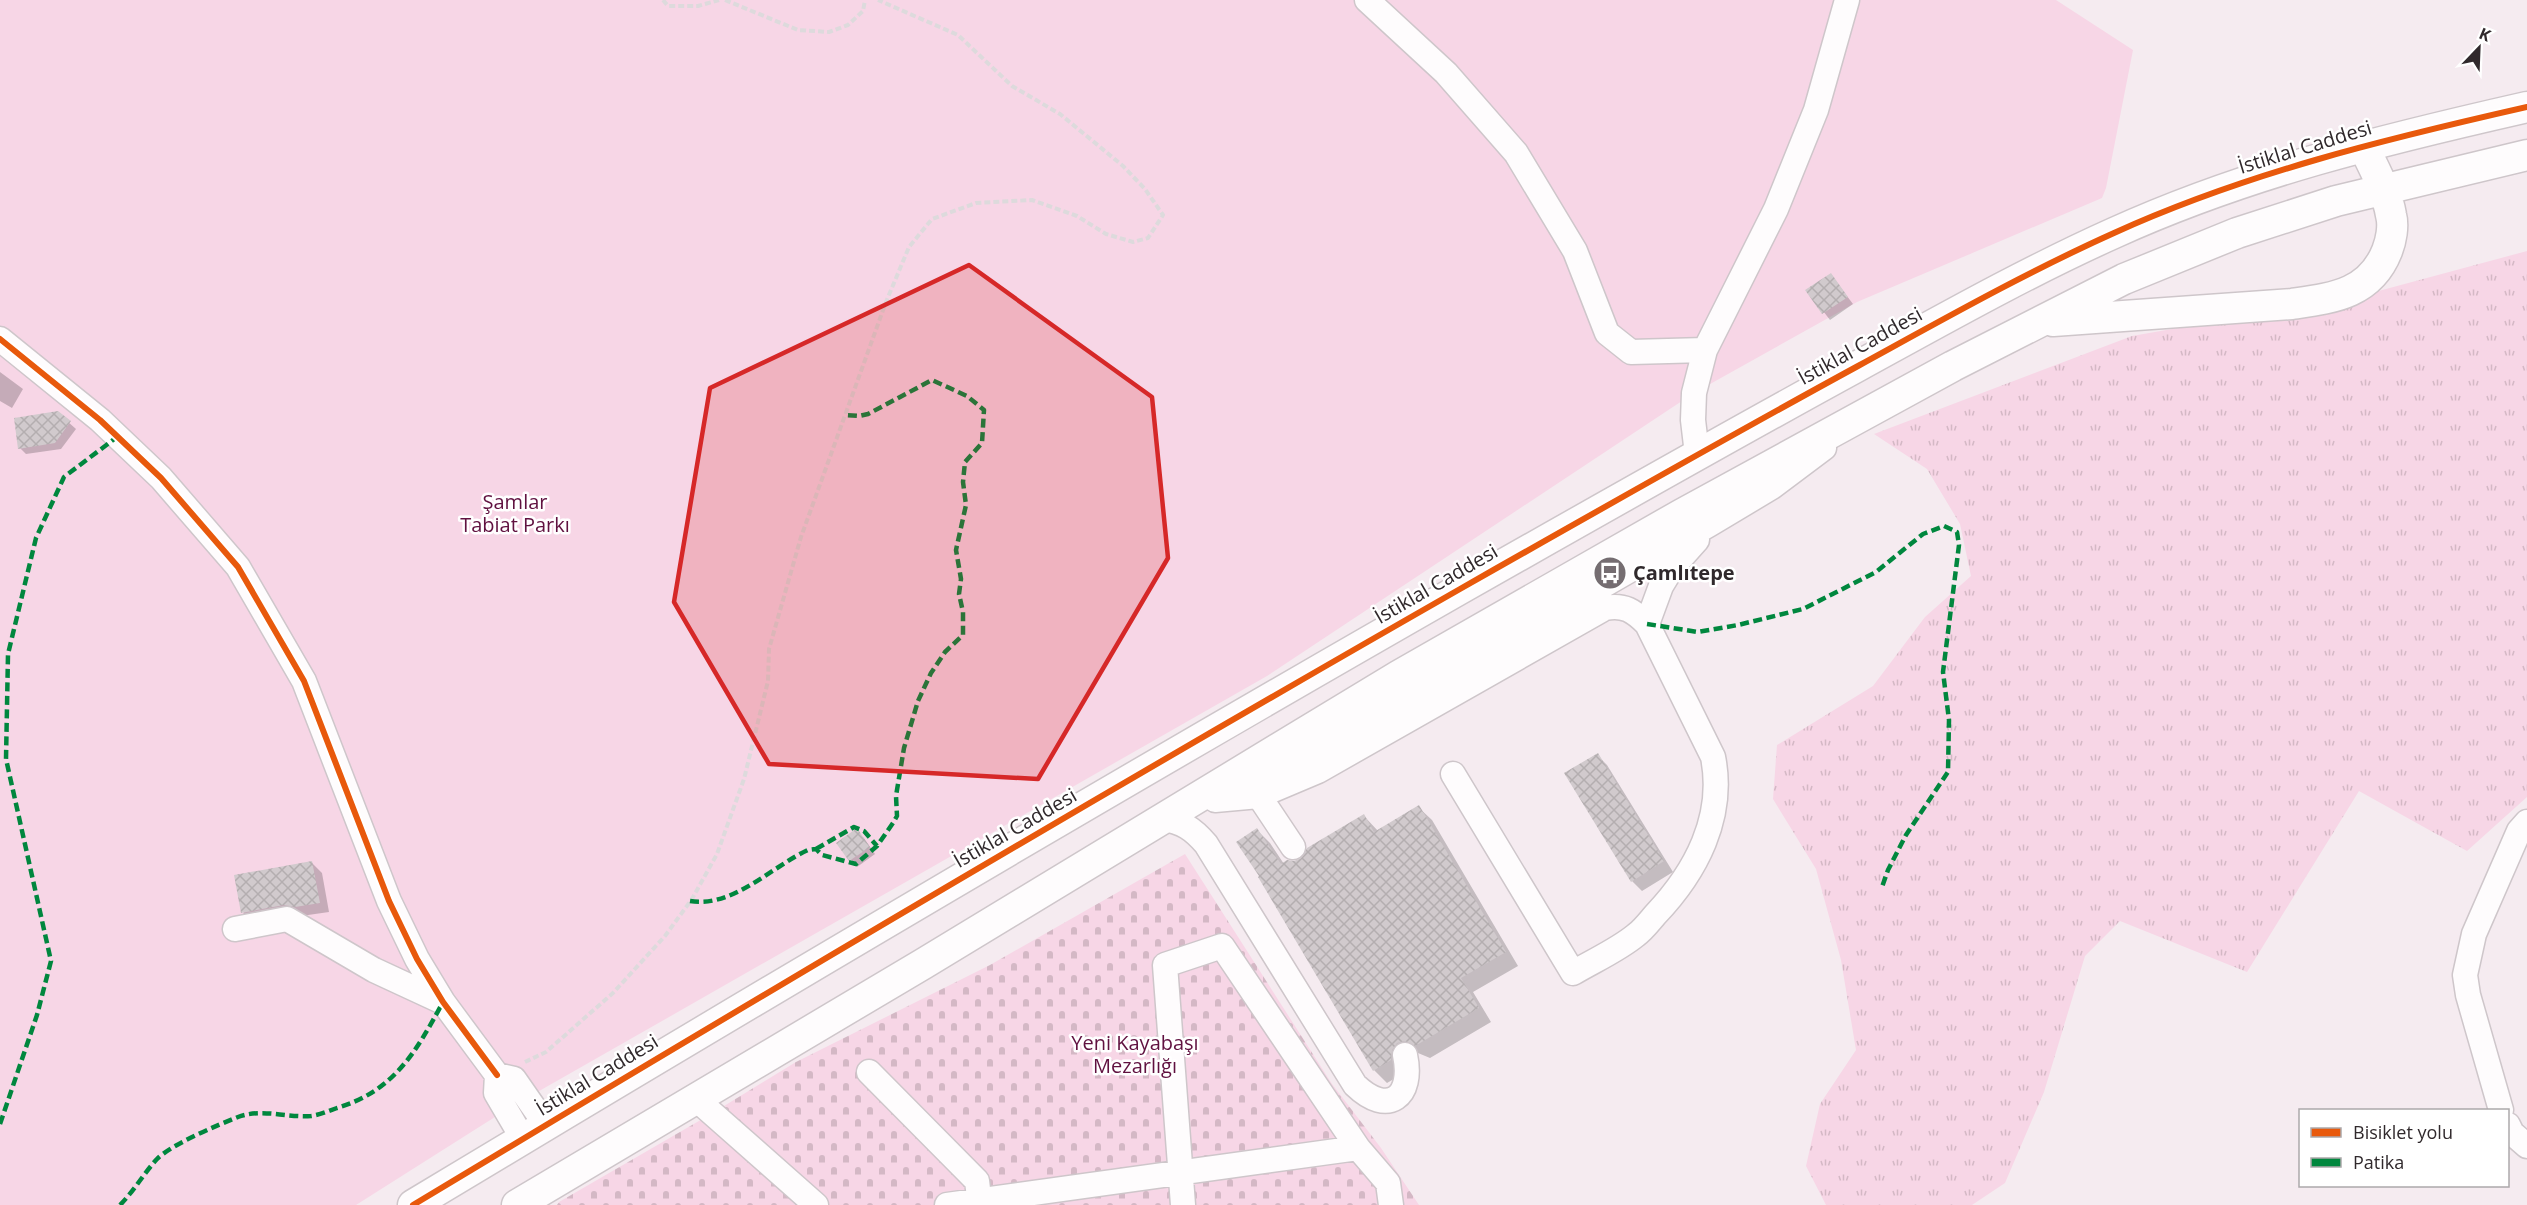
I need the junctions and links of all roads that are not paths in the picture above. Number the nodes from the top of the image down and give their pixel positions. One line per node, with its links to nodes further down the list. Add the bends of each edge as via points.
1 (1367, 0): 9 (street, via 1446,74 1516,153 1575,251 1607,333 1631,352)
2 (1847, 0): 9 (street, via 1812,122 1776,209)
3 (2527, 107): 4 (main road, İstiklal Caddesi)
4 (2363, 146): 6 (main road); 11 (main road, İstiklal Caddesi, via 2227,188 2114,232 1943,319)
5 (2527, 155): 6 (main road)
6 (2382, 190): 7 (main road, via 2237,233 2124,279); 7 (main road, via 2392,215 2391,243 2381,266 2363,286 2330,298 2292,304)
7 (2038, 323): 10 (main road)
8 (0, 339): 21 (street, via 100,420 161,478 238,567 304,681 389,901)
9 (1705, 350): 11 (street, via 1694,393)
10 (1886, 403): 12 (street, via 1772,487); 17 (main road, via 1419,664)
11 (1697, 454): 27 (main road, İstiklal Caddesi, via 1138,775)
12 (1710, 524): 13 (street, via 1672,568); 16 (street, via 1319,748)
13 (1647, 624): 14 (street, via 1713,757 1717,774 1709,833 1696,862 1636,935 1573,974); 15 (street, via 1629,609 1605,608 1318,771)
14 (1453, 774)
15 (1259, 796): 16 (street); 19 (street)
16 (1215, 800): 17 (street)
17 (1163, 819): 22 (street, via 1193,829 1206,844 1361,1091 1379,1101 1389,1101 1400,1094 1408,1069); 24 (main road)
18 (2527, 822): 25 (street, via 2519,831 2474,934 2465,975)
19 (1293, 847)
20 (235, 929): 21 (street, via 287,920 374,970)
21 (443, 1002): 27 (street, via 497,1075 514,1079)
22 (1405, 1055)
23 (869, 1072): 31 (street, via 977,1181)
24 (696, 1099): 33 (main road); 34 (street)
25 (2501, 1109)
26 (2509, 1127): 28 (street)
27 (535, 1132): 32 (main road, İstiklal Caddesi)
28 (2527, 1146)
29 (1358, 1148): 30 (street); 30 (street, via 1222,946 1165,965); 37 (street, via 1388,1183)
30 (1181, 1172): 31 (street); 36 (street)
31 (980, 1203): 35 (street)
32 (413, 1205)
33 (517, 1205)
34 (816, 1205)
35 (947, 1205)
36 (1183, 1205)
37 (1391, 1205)

